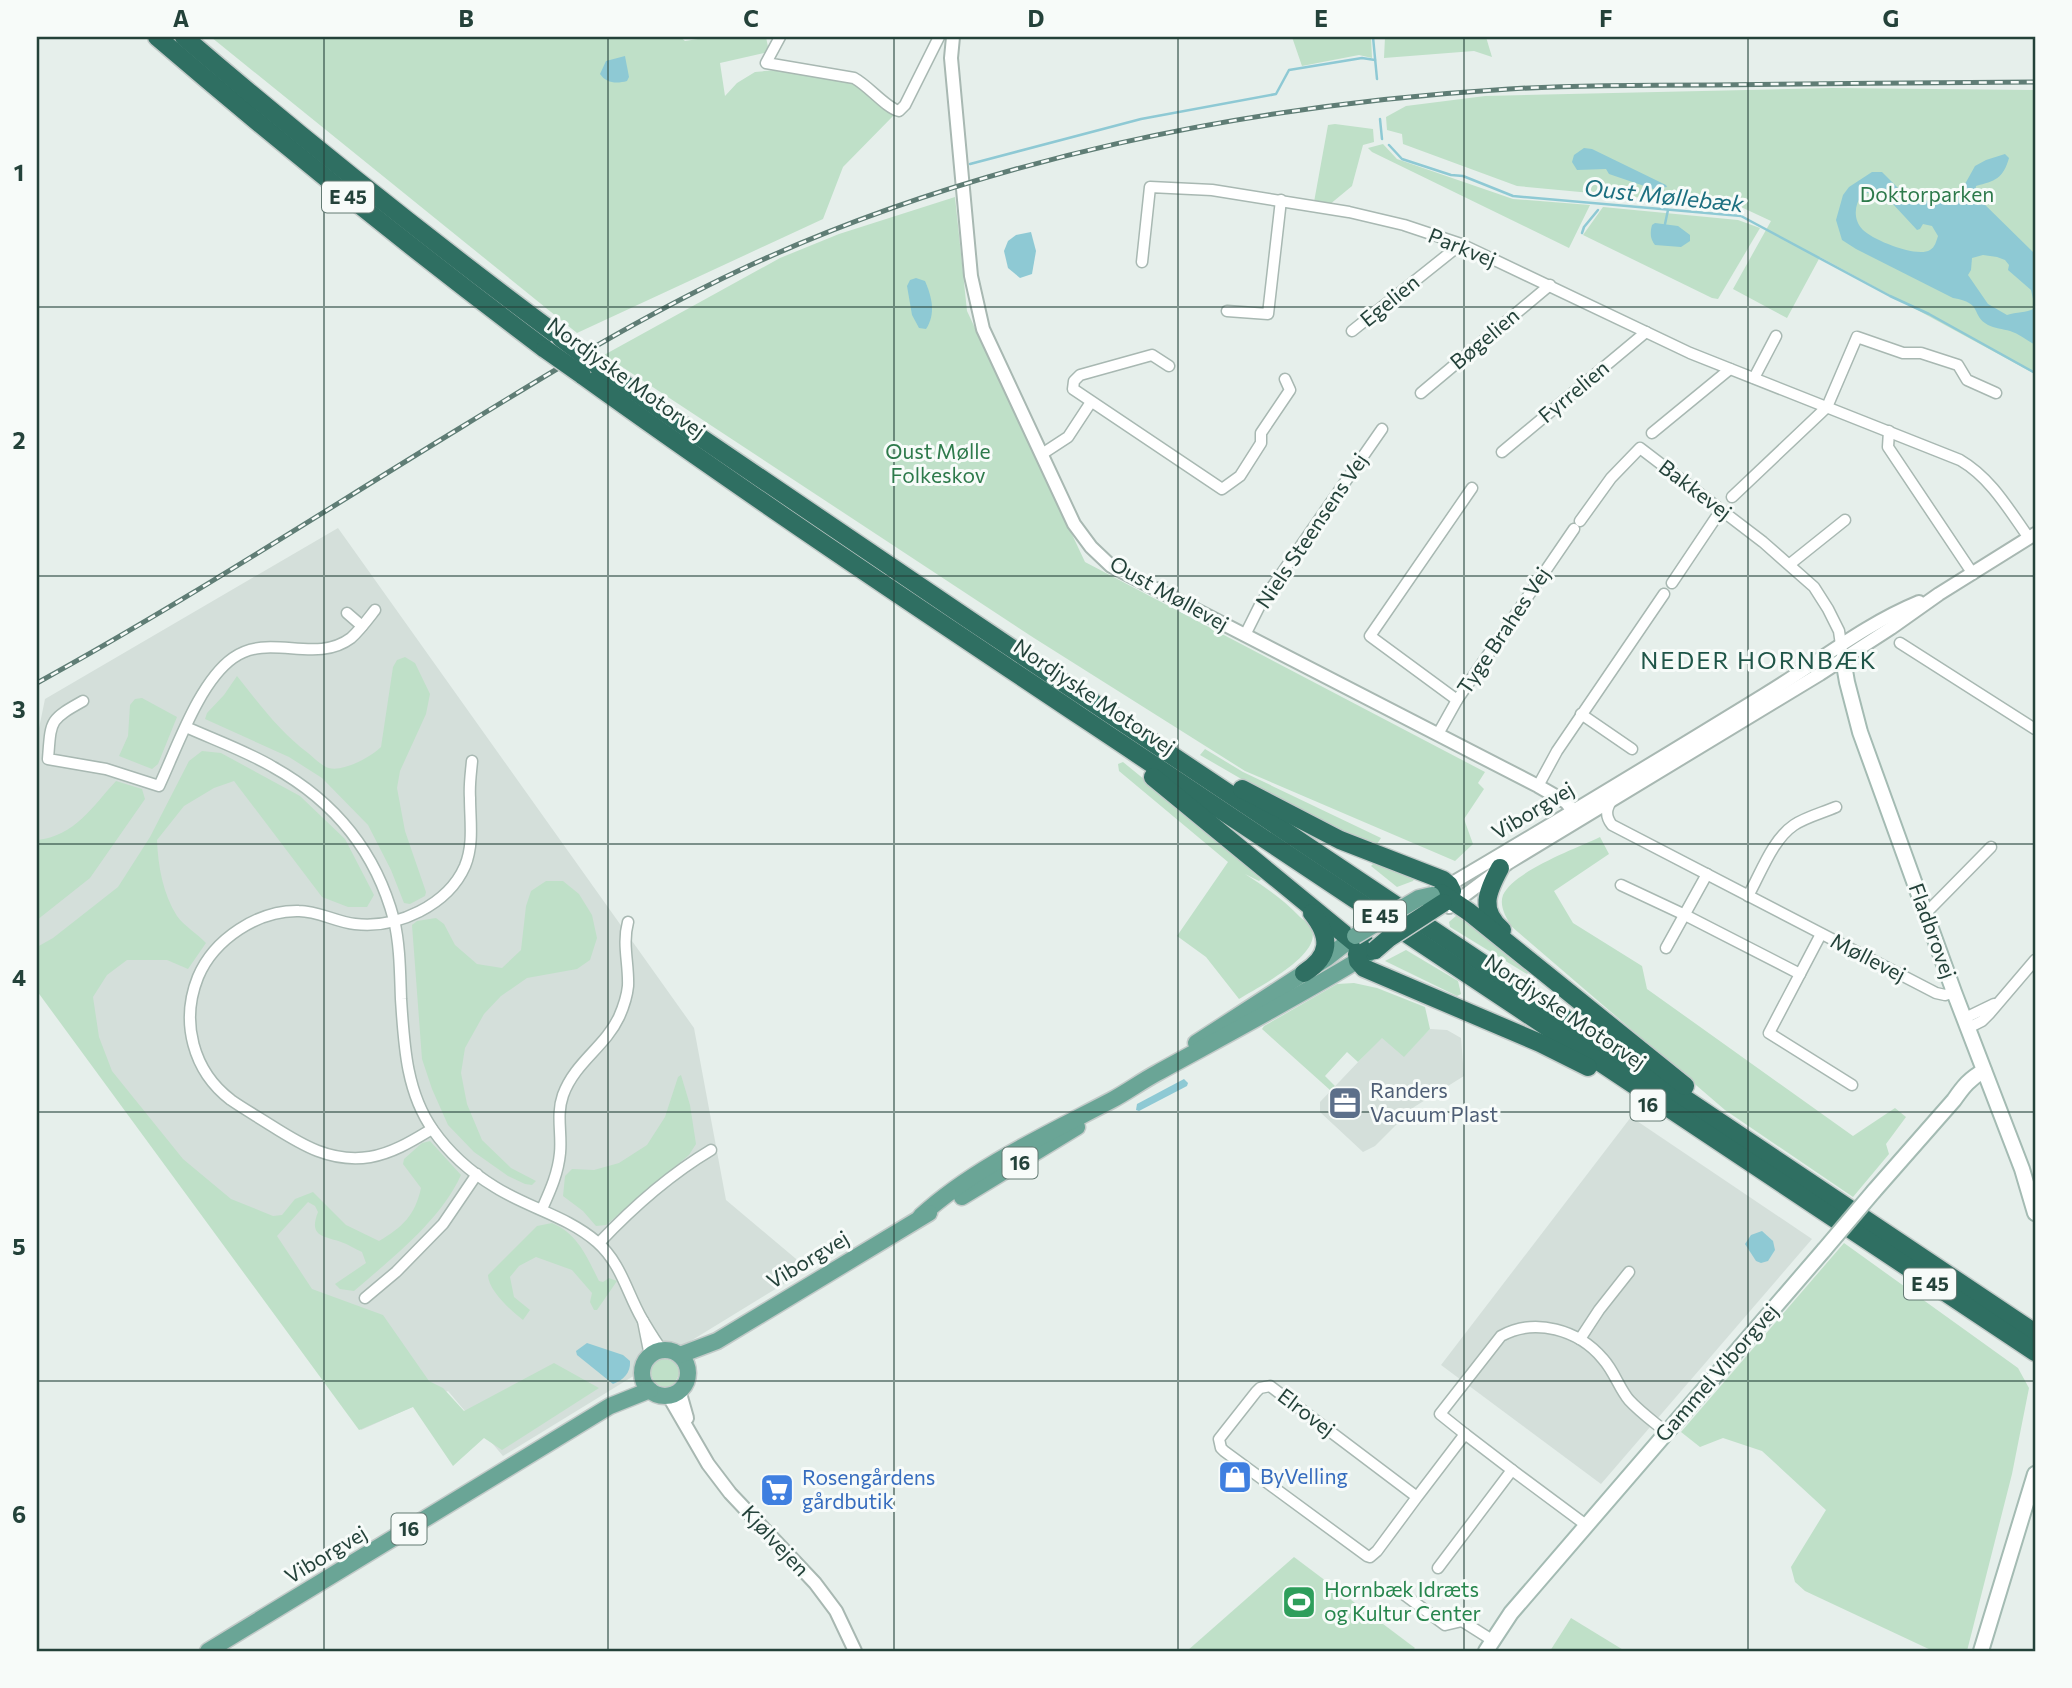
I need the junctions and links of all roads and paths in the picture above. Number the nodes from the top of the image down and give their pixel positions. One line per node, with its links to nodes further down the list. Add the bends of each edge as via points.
1 (157, 37): 37 (highway, Nordjyske Motorvej / E 45, bridge, via 390,231 545,349)
2 (184, 37): 40 (highway, Nordjyske Motorvej / E 45, bridge, via 397,213 597,365)
3 (780, 37): 4 (street, via 766,63 854,78 899,111)
4 (939, 37)
5 (953, 37): 26 (street, Oust Møllevej, via 951,58 975,299 983,329)
6 (1281, 200): 7 (street, Parkvej, via 1404,225); 8 (street, Parkvej, via 1150,187); 10 (street, via 1268,314)
7 (1461, 244): 9 (street, Parkvej); 11 (street, Egelien)
8 (1142, 262)
9 (1550, 285): 12 (street, Parkvej); 18 (street, Bøgelien)
10 (1227, 310)
11 (1353, 331)
12 (1646, 332): 15 (street, Parkvej); 25 (street, Fyrrelien)
13 (1776, 336): 16 (street)
14 (1169, 366): 20 (street, via 1152,355 1080,375 1073,389)
15 (1730, 369): 16 (street, Parkvej); 24 (street)
16 (1754, 378): 21 (street, Parkvej)
17 (1285, 379): 20 (street, via 1290,390 1261,433 1261,443 1240,476 1222,489)
18 (1421, 393)
19 (1996, 393): 21 (street, via 1967,380 1958,365 1857,337)
20 (1091, 402): 26 (street, via 1068,437)
21 (1827, 407): 23 (street, Parkvej); 28 (street)
22 (1382, 429): 42 (street, Niels Steensens Vej, via 1261,603)
23 (1889, 431): 32 (street, Parkvej, via 1975,468); 34 (street, via 1888,447)
24 (1652, 433)
25 (1502, 452)
26 (1042, 454): 42 (street, Oust Møllevej, via 1074,524 1111,566)
27 (1472, 488): 45 (street, via 1370,636)
28 (1732, 496)
29 (1721, 510): 31 (street, Bakkevej, via 1640,448); 33 (street, Bakkevej); 35 (street)
30 (1845, 520): 33 (street)
31 (1577, 525): 45 (street, Tyge Brahes Vej)
32 (2032, 536): 34 (street, Viborgvej)
33 (1790, 564): 44 (street, Bakkevej, via 1828,608)
34 (1973, 573): 44 (street, Viborgvej, via 1891,628)
35 (1672, 583)
36 (1664, 594): 47 (street)
37 (915, 604): 62 (highway, via 1133,761); 85 (highway, Nordjyske Motorvej / E 45)
38 (375, 610): 41 (street)
39 (347, 613): 41 (street)
40 (968, 619): 63 (highway, via 1256,798 1340,840 1443,880); 86 (highway, Nordjyske Motorvej / E 45)
41 (362, 626): 48 (street, via 332,648 312,651 276,646 235,656 206,685)
42 (1245, 635): 50 (street, Oust Møllevej)
43 (1900, 643): 49 (street)
44 (1843, 652): 54 (street, Viborgvej, via 1772,702); 56 (street, Viborgvej); 64 (main road, Fladbrovej, via 1860,732)
45 (1457, 700): 50 (street, Tyge Brahes Vej)
46 (83, 701): 48 (street, via 55,719 48,759 106,769 159,786)
47 (1581, 714): 51 (street); 53 (street)
48 (186, 727): 66 (street, via 270,765 323,802 366,851)
49 (2035, 729)
50 (1438, 734): 53 (street, Oust Møllevej)
51 (1632, 749)
52 (472, 761): 66 (street, via 471,842 466,864 442,897 422,911)
53 (1538, 786): 56 (street, Oust Møllevej)
54 (1612, 800): 58 (street, Viborgvej); 59 (street, Møllevej, via 1607,811 1612,825)
55 (1836, 807): 61 (street, via 1796,824 1778,840)
56 (1574, 812): 63 (street, Viborgvej)
57 (1991, 847): 64 (street)
58 (1500, 869): 63 (street, Viborgvej); 72 (highway, via 1486,902 1490,914)
59 (1707, 874): 61 (street, Møllevej); 65 (street)
60 (1621, 885): 65 (street)
61 (1748, 896): 68 (street, Møllevej)
62 (1300, 897): 69 (highway); 73 (highway, via 1325,934 1322,957)
63 (1445, 898): 69 (highway, bridge, via 1389,938); 72 (highway, 16)
64 (1926, 913): 75 (main road, Fladbrovej)
65 (1685, 915): 70 (street); 74 (street)
66 (394, 920): 80 (street, via 405,1053); 80 (street, via 352,924 299,911 273,914 247,925 228,938 199,975 189,1021 194,1052 206,1075 230,1099 306,1147 335,1156 369,1157 401,1147)
67 (628, 922): 83 (street, via 624,1004 609,1034 570,1077 558,1116 557,1173)
68 (1821, 934): 74 (street, Møllevej); 75 (street, Møllevej, via 1936,993)
69 (1361, 946): 73 (main road, Viborgvej / 16); 77 (main road, Viborgvej / 16, via 1269,1013); 85 (highway, 16, via 1364,968 1585,1066)
70 (1666, 948)
71 (2033, 967): 76 (street, via 1998,1002)
72 (1544, 972): 86 (highway, 16, via 1679,1082)
73 (1304, 973): 77 (main road, Viborgvej / 16, via 1206,1035)
74 (1800, 974): 79 (street, Møllevej, via 1769,1033)
75 (1954, 992): 76 (main road, Fladbrovej)
76 (1966, 1023): 78 (main road, Fladbrovej)
77 (1155, 1074): 94 (main road, Viborgvej / 16, via 1049,1131)
78 (1987, 1077): 84 (main road, Fladbrovej); 97 (main road, Gammel Viborgvej, bridge, via 1954,1100)
79 (1852, 1085)
80 (432, 1129): 82 (street)
81 (711, 1150): 87 (street, via 669,1178)
82 (477, 1174): 83 (street); 89 (street, via 435,1233)
83 (542, 1209): 87 (street)
84 (2035, 1213)
85 (1826, 1215): 92 (highway, Nordjyske Motorvej / E 45)
86 (1871, 1223): 90 (highway, Nordjyske Motorvej / E 45)
87 (598, 1243): 93 (street, via 622,1273)
88 (1629, 1272): 91 (street)
89 (365, 1298)
90 (2035, 1333)
91 (1580, 1339): 97 (street, via 1603,1358 1630,1401); 98 (street, via 1529,1327 1501,1336 1440,1414)
92 (2035, 1352)
93 (656, 1353): 94 (main road, via 671,1351); 95 (main road, via 643,1368)
94 (683, 1362): 96 (main road, 16, via 686,1382)
95 (647, 1384): 96 (main road, via 658,1394); 106 (main road, Viborgvej / 16)
96 (674, 1393): 107 (street, Kjølvejen, via 708,1464 815,1583 836,1611)
97 (1666, 1432): 102 (main road, Gammel Viborgvej)
98 (1465, 1434): 99 (street); 101 (street, Elrovej)
99 (1512, 1470): 102 (street); 103 (street)
100 (2035, 1474): 108 (main road)
101 (1417, 1497): 101 (street, Elrovej, via 1269,1386 1256,1392 1219,1439 1224,1451 1370,1557)
102 (1586, 1525): 105 (main road, Gammel Viborgvej)
103 (1438, 1568)
104 (1402, 1593): 105 (street, via 1445,1625 1462,1621)
105 (1489, 1646)
106 (208, 1651)
107 (855, 1651)
108 (1981, 1651)

